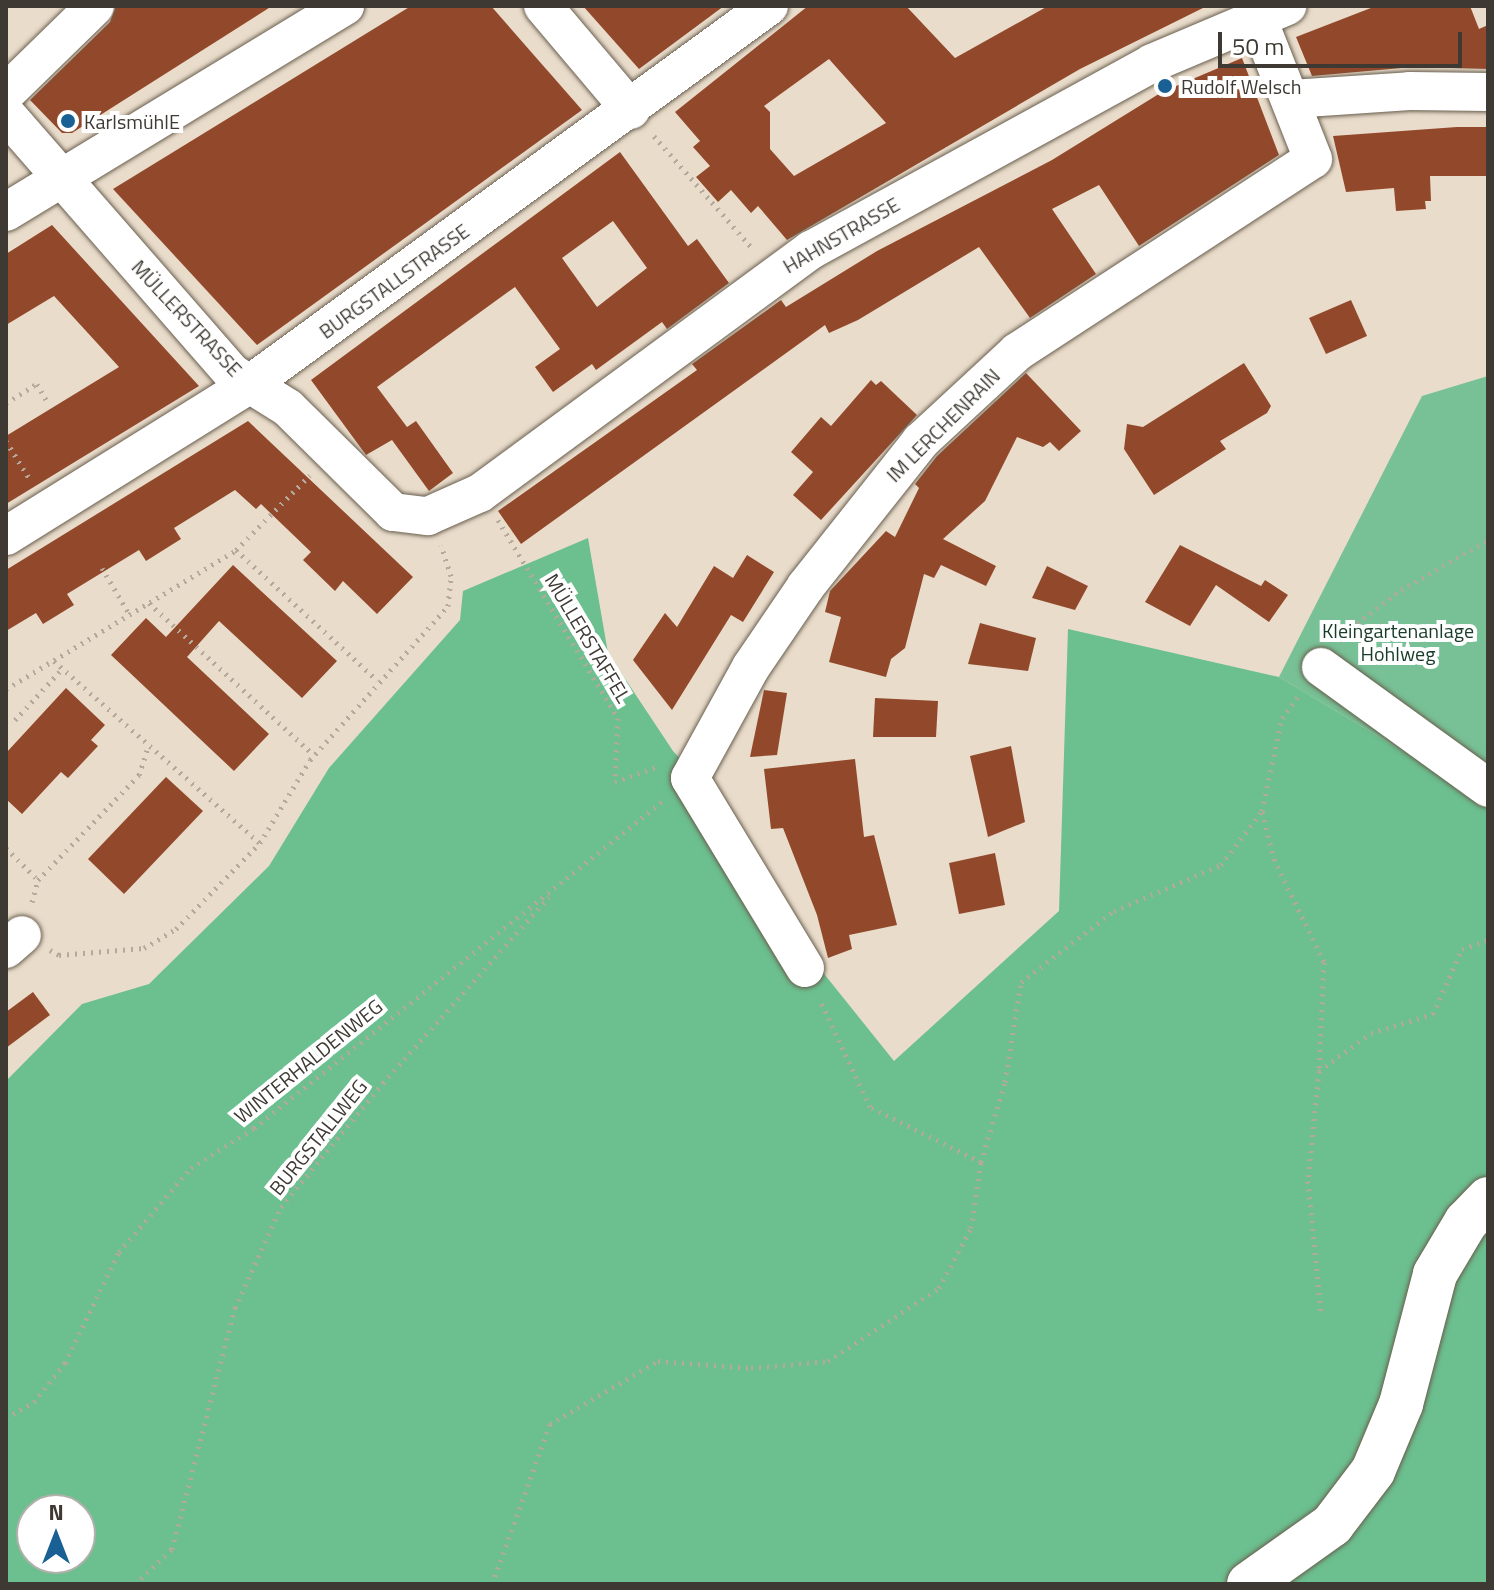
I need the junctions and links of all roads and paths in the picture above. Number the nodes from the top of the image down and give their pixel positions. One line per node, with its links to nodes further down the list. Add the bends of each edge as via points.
1 (95, 6): 8 (street)
2 (345, 6): 12 (street)
3 (543, 6): 10 (street)
4 (769, 6): 10 (street, BURGSTALLSTRASSE)
5 (1272, 12): 6 (street, HAHNSTRASSE); 9 (street, IM LERCHENRAIN)
6 (1217, 18): 14 (street, HAHNSTRASSE, via 1152,63)
7 (1488, 92): 9 (street)
8 (6, 93)
9 (1291, 99): 38 (street, IM LERCHENRAIN, via 1313,159 1017,352 921,441 806,586 751,667)
10 (631, 110): 14 (path); 15 (street, BURGSTALLSTRASSE)
11 (6, 114): 12 (street, MÜLLERSTRASSE)
12 (62, 178): 13 (street); 15 (street, MÜLLERSTRASSE, via 232,373)
13 (6, 212)
14 (775, 273): 20 (street, HAHNSTRASSE)
15 (250, 384): 19 (street, MÜLLERSTRASSE, via 288,408); 21 (street, BURGSTALLSTRASSE)
16 (47, 401): 17 (path, via 37,384)
17 (6, 403)
18 (6, 441): 21 (path)
19 (332, 452): 22 (street, MÜLLERSTRASSE, via 393,512); 25 (path)
20 (480, 493): 22 (street, HAHNSTRASSE); 38 (path, MÜLLERSTAFFEL, via 618,718 615,782 663,764)
21 (49, 510): 23 (street, BURGSTALLSTRASSE)
22 (428, 516)
23 (6, 536)
24 (1488, 540): 31 (path, via 1401,590 1357,623)
25 (236, 550): 28 (path); 33 (path)
26 (445, 555): 33 (path, via 451,576 448,606)
27 (102, 568): 29 (path)
28 (149, 603): 29 (path); 37 (path)
29 (130, 615): 30 (path)
30 (54, 661): 32 (path); 34 (path)
31 (1321, 667): 39 (street); 40 (path, via 1282,718)
32 (62, 669): 35 (path); 36 (path)
33 (377, 680): 37 (path)
34 (6, 689)
35 (15, 720)
36 (148, 748): 41 (path); 43 (path, via 139,775)
37 (314, 755): 41 (path)
38 (690, 778): 44 (path, WINTERHALDENWEG); 47 (street)
39 (1488, 788)
40 (1262, 811): 48 (path, via 1274,859 1324,962); 49 (path, via 1221,865 1114,911 1021,982 1005,1082)
41 (260, 843): 46 (path, via 176,929 144,948 59,955)
42 (6, 848): 43 (path)
43 (38, 880): 46 (path)
44 (558, 887): 52 (path, WINTERHALDENWEG, via 436,978 254,1128 191,1168 119,1252 65,1363 34,1402); 53 (path, BURGSTALLWEG, via 383,1083 281,1207 235,1308 172,1549)
45 (1488, 940): 48 (path, via 1462,949 1433,1014 1371,1033)
46 (14, 942)
47 (805, 968): 49 (path, via 870,1107)
48 (1319, 1071): 51 (path, via 1308,1181)
49 (981, 1162): 54 (path, via 971,1228 939,1288 828,1361 751,1368 658,1361 550,1424)
50 (1488, 1199): 55 (main road, via 1466,1222 1435,1274 1401,1404 1373,1471 1332,1525)
51 (1321, 1314)
52 (6, 1418)
53 (135, 1584)
54 (492, 1584)
55 (1249, 1584)

